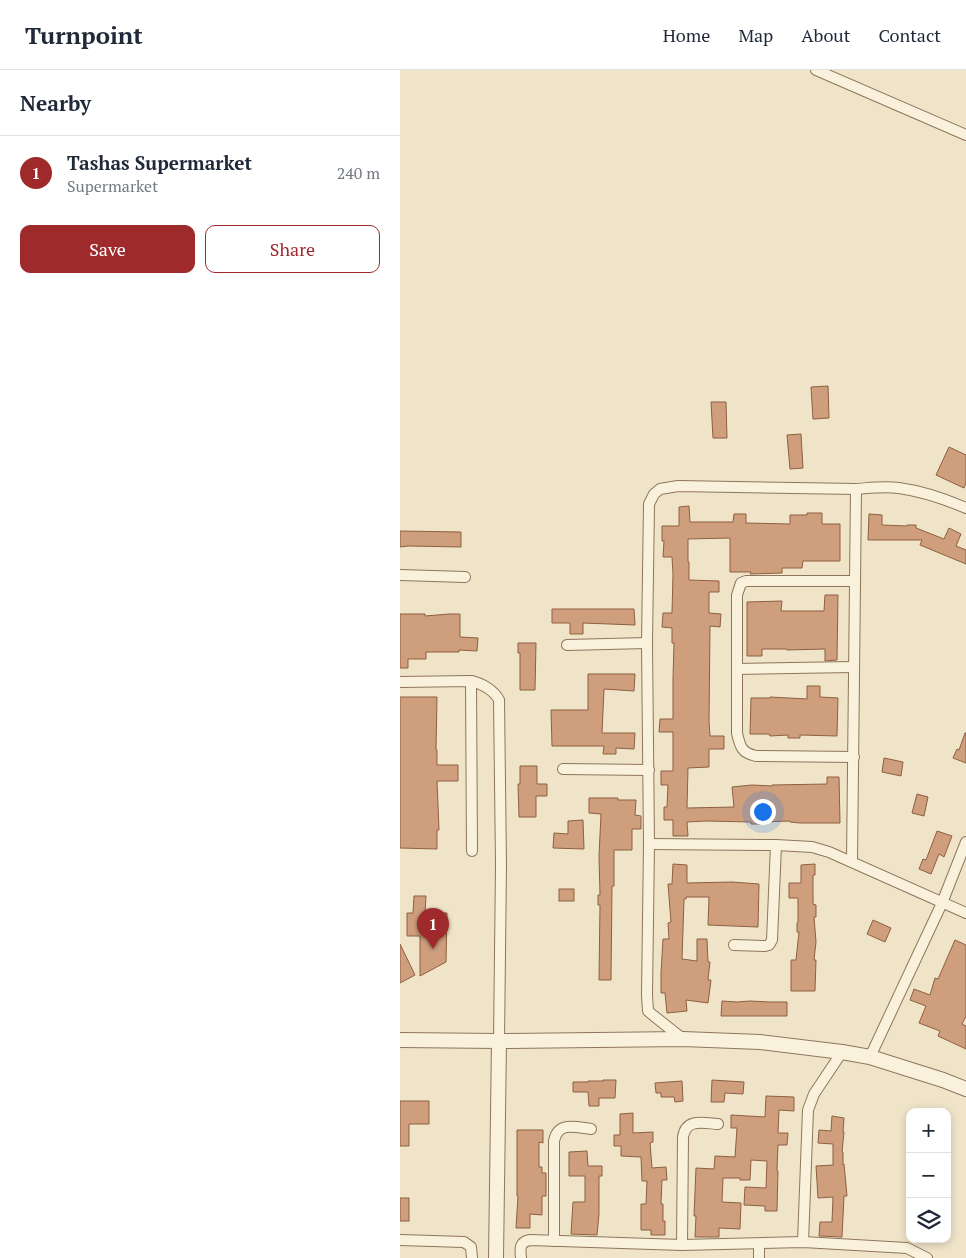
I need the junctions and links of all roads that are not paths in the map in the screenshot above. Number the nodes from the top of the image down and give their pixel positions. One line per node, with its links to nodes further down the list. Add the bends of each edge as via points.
1 (816, 70): 2 (street)
2 (966, 135)
3 (856, 488): 4 (street, via 899,488); 7 (street); 8 (street, via 678,486 660,489 650,504)
4 (966, 508)
5 (400, 575): 6 (street)
6 (465, 577)
7 (854, 580): 10 (street); 11 (street, via 742,583 737,595)
8 (647, 643): 9 (street); 16 (street)
9 (567, 645)
10 (853, 667): 11 (street); 14 (street)
11 (737, 669): 14 (street, via 737,733 743,751 756,756)
12 (471, 681): 13 (street); 20 (street); 27 (street, via 493,691 500,705)
13 (400, 682)
14 (854, 757): 21 (street)
15 (563, 769): 16 (street)
16 (649, 770): 18 (street)
17 (966, 842): 22 (street)
18 (649, 844): 19 (street); 25 (street, via 648,1011)
19 (776, 845): 21 (street, via 812,847); 24 (street, via 772,940 764,946)
20 (472, 851)
21 (852, 862): 22 (street)
22 (942, 903): 23 (street); 29 (street)
23 (966, 913)
24 (734, 945)
25 (683, 1039): 27 (street); 28 (street, via 760,1042)
26 (400, 1040): 27 (street)
27 (499, 1041): 39 (street)
28 (842, 1052): 29 (street); 35 (street, via 814,1094 808,1110)
29 (870, 1057): 30 (street)
30 (966, 1089)
31 (718, 1124): 37 (street, via 691,1124 684,1131)
32 (591, 1129): 34 (street, via 565,1127 555,1136)
33 (400, 1240): 38 (street, via 464,1242 471,1247)
34 (554, 1241): 37 (street); 40 (street, via 523,1242)
35 (803, 1242): 36 (street); 42 (street, via 907,1248)
36 (759, 1244): 37 (street); 41 (street)
37 (682, 1245)
38 (472, 1258)
39 (496, 1258)
40 (521, 1258)
41 (759, 1258)
42 (927, 1258)

